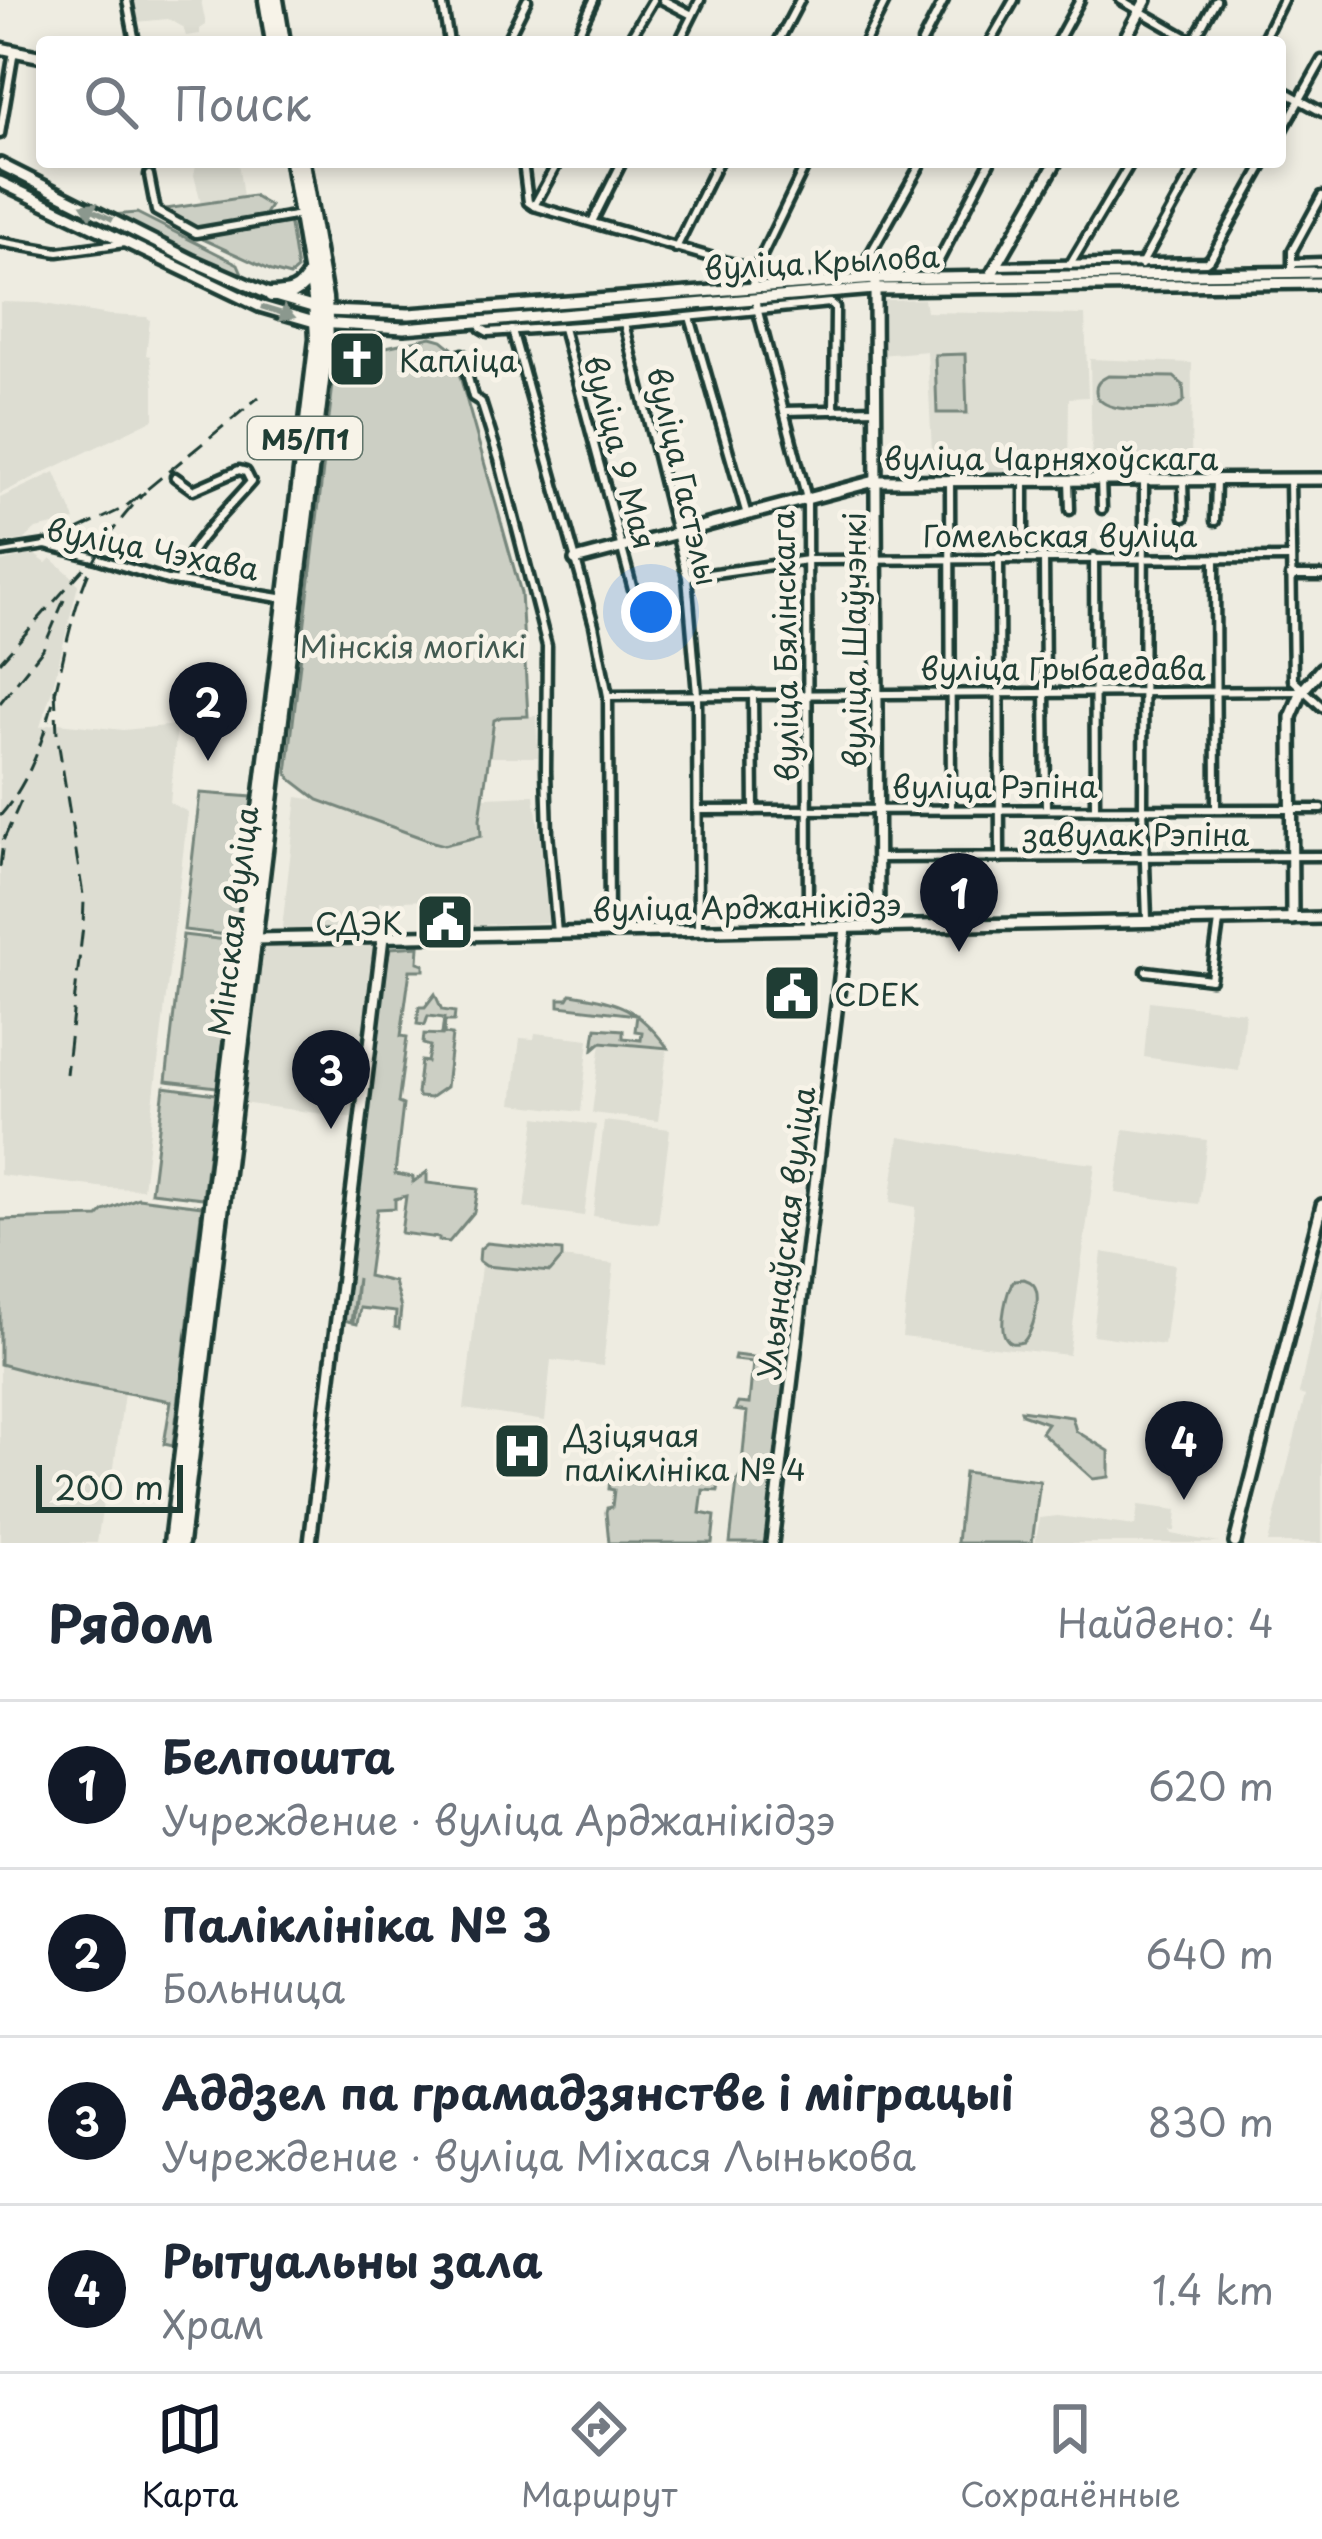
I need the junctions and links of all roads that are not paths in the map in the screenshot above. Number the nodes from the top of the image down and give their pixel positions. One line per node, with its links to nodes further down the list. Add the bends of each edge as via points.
1 (127, 0): 20 (street)
2 (266, 0): 21 (main road)
3 (276, 0): 22 (main road)
4 (442, 0): 23 (street)
5 (527, 0): 24 (street)
6 (594, 0): 25 (street)
7 (653, 0): 26 (street)
8 (663, 0): 19 (street)
9 (700, 0): 19 (street)
10 (800, 0): 28 (street)
11 (886, 0): 29 (street)
12 (944, 0): 30 (street)
13 (1013, 0): 31 (street)
14 (1080, 0): 32 (street)
15 (1121, 0): 18 (street)
16 (1216, 0): 35 (street)
17 (1283, 0): 36 (street)
18 (1144, 5): 33 (main road); 34 (street)
19 (692, 15): 27 (street)
20 (134, 36)
21 (272, 36)
22 (282, 36)
23 (448, 36)
24 (509, 36)
25 (577, 36)
26 (632, 36)
27 (685, 36)
28 (781, 36)
29 (868, 36)
30 (925, 36)
31 (993, 36)
32 (1060, 36)
33 (1126, 36)
34 (1186, 36)
35 (1197, 36)
36 (1265, 36)
37 (0, 48): 38 (main road)
38 (14, 51): 39 (main road); 45 (street)
39 (36, 56)
40 (1322, 60): 42 (street)
41 (1286, 92): 42 (street)
42 (1300, 100): 43 (street); 44 (street)
43 (1322, 112)
44 (1286, 124)
45 (0, 134)
46 (0, 164): 70 (main road, one-way to 46)
47 (293, 168): 64 (main road, Мінская вуліца / М5/П1)
48 (303, 168): 89 (main road, Мінская вуліца / М5/П1)
49 (524, 168): 63 (street)
50 (554, 168): 63 (street)
51 (619, 168): 65 (street)
52 (715, 168): 68 (street)
53 (803, 168): 77 (street)
54 (919, 168): 69 (street)
55 (987, 168): 74 (street)
56 (1053, 168): 75 (main road)
57 (1128, 168): 72 (street)
58 (1195, 168): 73 (street)
59 (1262, 168): 73 (street, via 1211,258)
60 (149, 175): 64 (street, via 156,212 196,233)
61 (0, 182): 67 (main road)
62 (1322, 196): 76 (street, via 1292,251)
63 (531, 204): 65 (street)
64 (301, 215): 79 (main road, Мінская вуліца / М5/П1)
65 (592, 222): 68 (street)
66 (0, 242): 67 (street, via 58,253)
67 (125, 243): 80 (main road)
68 (676, 248): 77 (street)
69 (868, 258)
70 (194, 261): 80 (main road); 86 (main road)
71 (1322, 262): 76 (street)
72 (1074, 265): 73 (street); 75 (street); 81 (street)
73 (1141, 265)
74 (936, 266)
75 (998, 266): 82 (main road)
76 (1292, 268): 78 (main road, вуліца Крылова); 83 (main road, вуліца Крылова)
77 (755, 270): 87 (street, вуліца Бялінскага)
78 (1322, 272)
79 (310, 273): 86 (main road, via 296,291); 89 (main road, Мінская вуліца / М5/П1)
80 (188, 274): 89 (main road, one-way to 89, via 240,299)
81 (1090, 276): 82 (main road, вуліца Крылова); 83 (main road, вуліца Крылова)
82 (990, 277): 85 (main road, вуліца Крылова)
83 (1196, 280): 84 (main road, вуліца Крылова); 85 (main road, вуліца Крылова)
84 (1322, 283)
85 (875, 284): 87 (main road, вуліца Крылова); 96 (main road, вуліца Шаўчэнкі)
86 (271, 295): 89 (main road)
87 (755, 300): 88 (main road, вуліца Крылова); 90 (street); 97 (street, вуліца Крылова, via 835,307); 98 (street, вуліца Бялінскага)
88 (587, 306): 89 (main road, вуліца Крылова); 91 (main road, вуліца Крылова)
89 (322, 317): 91 (main road, вуліца Крылова, via 404,328); 135 (main road, Мінская вуліца / М5/П1)
90 (690, 317): 92 (street); 113 (street)
91 (479, 321): 94 (street, via 488,332)
92 (624, 323): 93 (street); 116 (street, вуліца Гастэлы)
93 (563, 328): 94 (street); 117 (street, вуліца 9 Мая)
94 (512, 330): 128 (street)
95 (462, 353): 176 (street, via 546,637)
96 (875, 409): 97 (street); 109 (main road, вуліца Шаўчэнкі)
97 (834, 410): 98 (street)
98 (784, 411): 110 (street, вуліца Бялінскага)
99 (175, 477): 133 (street, via 193,490 239,470 251,482 190,555)
100 (950, 479): 101 (main road, вуліца Чарняхоўскага); 109 (main road, вуліца Чарняхоўскага); 125 (street)
101 (1024, 479): 105 (main road, вуліца Чарняхоўскага); 120 (street)
102 (1144, 479): 106 (main road, вуліца Чарняхоўскага); 107 (main road, вуліца Чарняхоўскага); 122 (street)
103 (1290, 479): 104 (main road, вуліца Чарняхоўскага); 108 (main road, вуліца Чарняхоўскага); 127 (street)
104 (1322, 479)
105 (1069, 480): 106 (main road, вуліца Чарняхоўскага); 112 (street)
106 (1101, 480): 111 (street)
107 (1183, 480): 108 (main road, вуліца Чарняхоўскага); 114 (street)
108 (1216, 480): 115 (street)
109 (875, 481): 110 (main road, вуліца Чарняхоўскага); 124 (main road, вуліца Шаўчэнкі)
110 (807, 499): 113 (main road, вуліца Чарняхоўскага); 129 (street, вуліца Бялінскага)
111 (1102, 509)
112 (1070, 510)
113 (747, 515): 116 (main road, вуліца Чарняхоўскага)
114 (1184, 517)
115 (1215, 521)
116 (678, 535): 117 (main road, вуліца Чарняхоўскага); 132 (street, вуліца Гастэлы)
117 (623, 548): 128 (main road, вуліца Чарняхоўскага); 134 (street, вуліца 9 Мая)
118 (0, 552): 133 (street, вуліца Чэхава, via 46,545)
119 (999, 557): 120 (street, Гомельская вуліца); 125 (street, Гомельская вуліца); 141 (street)
120 (1024, 557): 126 (street, Гомельская вуліца)
121 (1094, 557): 122 (street, Гомельская вуліца); 126 (street, Гомельская вуліца); 143 (street)
122 (1143, 557): 123 (street, Гомельская вуліца); 144 (street)
123 (1215, 557): 127 (street, Гомельская вуліца); 137 (street)
124 (876, 558): 125 (street, Гомельская вуліца); 129 (street, Гомельская вуліца); 139 (main road, вуліца Шаўчэнкі)
125 (951, 558): 140 (street)
126 (1044, 558): 142 (street)
127 (1290, 558): 130 (street)
128 (575, 560): 148 (street)
129 (807, 560): 132 (street, Гомельская вуліца); 147 (street, вуліца Бялінскага)
130 (1290, 576): 131 (street); 138 (street, via 1293,680)
131 (1322, 576)
132 (687, 577): 145 (street, вуліца Гастэлы)
133 (179, 582): 135 (street, вуліца Чэхава)
134 (633, 590)
135 (290, 600): 178 (main road, Мінская вуліца / М5/П1)
136 (1322, 668): 138 (main road)
137 (1216, 690): 138 (street, вуліца Грыбаедава); 144 (street, вуліца Грыбаедава); 154 (street)
138 (1302, 691): 149 (street); 150 (main road, via 1291,717)
139 (877, 692): 140 (street, вуліца Грыбаедава); 147 (street, вуліца Грыбаедава); 156 (main road, вуліца Шаўчэнкі)
140 (951, 692): 141 (street, вуліца Грыбаедава); 157 (street)
141 (999, 692): 142 (street, вуліца Грыбаедава); 158 (street)
142 (1045, 692): 143 (street, вуліца Грыбаедава); 151 (street)
143 (1095, 692): 144 (street, вуліца Грыбаедава); 152 (street)
144 (1144, 692): 153 (street)
145 (697, 694): 146 (street, вуліца Грыбаедава); 148 (street, вуліца Грыбаедава); 160 (street, вуліца Гастэлы)
146 (753, 694): 147 (street, вуліца Грыбаедава); 161 (street)
147 (808, 694): 155 (street, вуліца Бялінскага)
148 (608, 696): 175 (street)
149 (1322, 707)
150 (1290, 807): 154 (street, вуліца Рэпіна); 159 (street, вуліца Рэпіна); 163 (main road)
151 (1046, 808): 152 (street, вуліца Рэпіна); 158 (street, вуліца Рэпіна)
152 (1095, 808): 153 (street, вуліца Рэпіна)
153 (1143, 808): 154 (street, вуліца Рэпіна); 162 (street)
154 (1216, 808)
155 (809, 809): 156 (street, вуліца Рэпіна); 161 (street, вуліца Рэпіна); 171 (street, вуліца Бялінскага)
156 (878, 809): 157 (street, вуліца Рэпіна); 165 (main road, вуліца Шаўчэнкі)
157 (951, 809): 158 (street, вуліца Рэпіна)
158 (998, 809): 166 (street)
159 (1322, 809)
160 (699, 810): 161 (street, вуліца Рэпіна); 174 (street, вуліца Гастэлы)
161 (754, 810)
162 (1144, 856): 163 (street, завулак Рэпіна); 166 (street, завулак Рэпіна); 170 (street)
163 (1291, 856): 164 (street, завулак Рэпіна); 168 (main road)
164 (1322, 856)
165 (878, 858): 166 (street, завулак Рэпіна); 173 (main road, вуліца Шаўчэнкі)
166 (1000, 858)
167 (1322, 918): 168 (main road, вуліца Арджанікідзэ)
168 (1292, 919): 169 (main road, вуліца Арджанікідзэ)
169 (1220, 921): 170 (main road, вуліца Арджанікідзэ); 179 (street, via 1211,979)
170 (1147, 923): 173 (main road, вуліца Арджанікідзэ)
171 (808, 927): 172 (main road, вуліца Арджанікідзэ); 174 (main road, вуліца Арджанікідзэ)
172 (846, 928): 173 (main road, вуліца Арджанікідзэ); 185 (main road, Ульянаўская вуліца)
173 (878, 928)
174 (698, 929): 175 (main road, вуліца Арджанікідзэ)
175 (609, 931): 176 (main road, вуліца Арджанікідзэ)
176 (557, 932): 177 (main road, вуліца Арджанікідзэ)
177 (383, 937): 178 (main road, вуліца Арджанікідзэ); 184 (main road)
178 (250, 939): 181 (main road, Мінская вуліца / М5/П1)
179 (1147, 971)
180 (1322, 1205): 186 (main road)
181 (186, 1451): 182 (main road, Мінская вуліца / М5/П1); 183 (main road, Мінская вуліца / М5/П1)
182 (171, 1543)
183 (182, 1543)
184 (310, 1543)
185 (772, 1543)
186 (1235, 1543)

